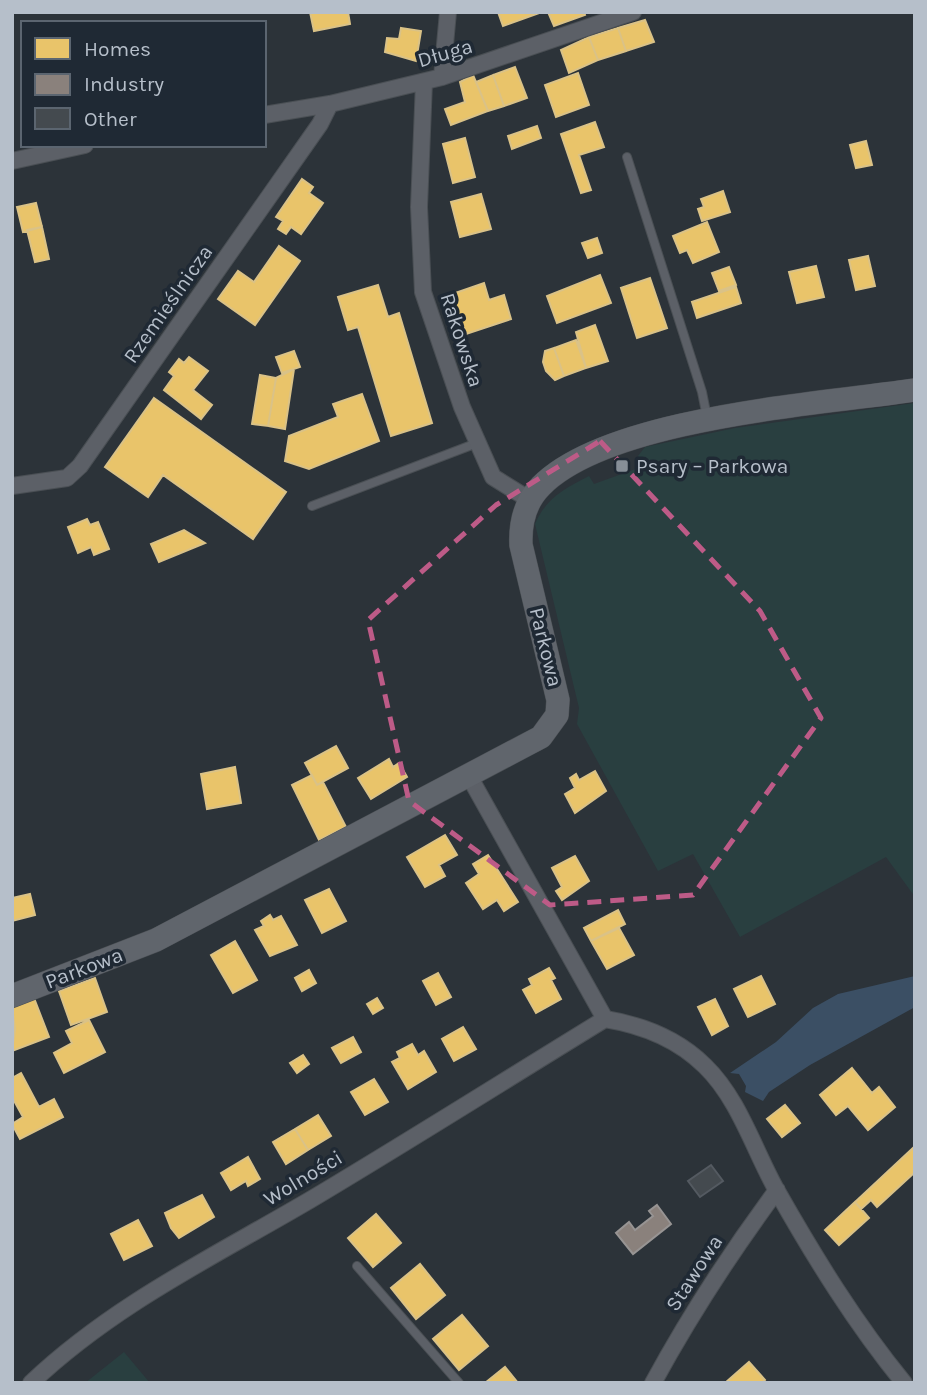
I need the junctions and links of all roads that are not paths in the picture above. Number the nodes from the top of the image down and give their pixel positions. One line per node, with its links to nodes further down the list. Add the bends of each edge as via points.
1 (449, 12): 3 (street)
2 (633, 12): 3 (street, Długa)
3 (442, 77): 4 (street, Długa)
4 (424, 82): 5 (street, Długa); 12 (street, Rakowska, via 419,207 423,292)
5 (330, 104): 6 (street, Długa); 13 (street, Rzemieślnicza, via 80,466 67,478)
6 (266, 115)
7 (76, 147): 9 (street)
8 (627, 157): 11 (lane)
9 (12, 161)
10 (915, 390): 11 (street, Parkowa)
11 (708, 420): 14 (street, Parkowa, via 606,447 555,474)
12 (477, 443): 14 (street, Rakowska, via 493,477); 15 (lane)
13 (12, 486)
14 (530, 500): 16 (street, Parkowa, via 520,530 521,545 556,681 557,715 532,744)
15 (312, 506)
16 (469, 776): 17 (street, Parkowa, via 156,940); 18 (street)
17 (12, 996)
18 (605, 1019): 19 (street, via 637,1024 703,1064 733,1104); 21 (street, Wolności, via 119,1312)
19 (777, 1190): 23 (street, Stawowa, via 685,1323); 24 (street, via 859,1328)
20 (357, 1266): 22 (lane)
21 (31, 1383)
22 (459, 1383)
23 (653, 1383)
24 (904, 1383)

